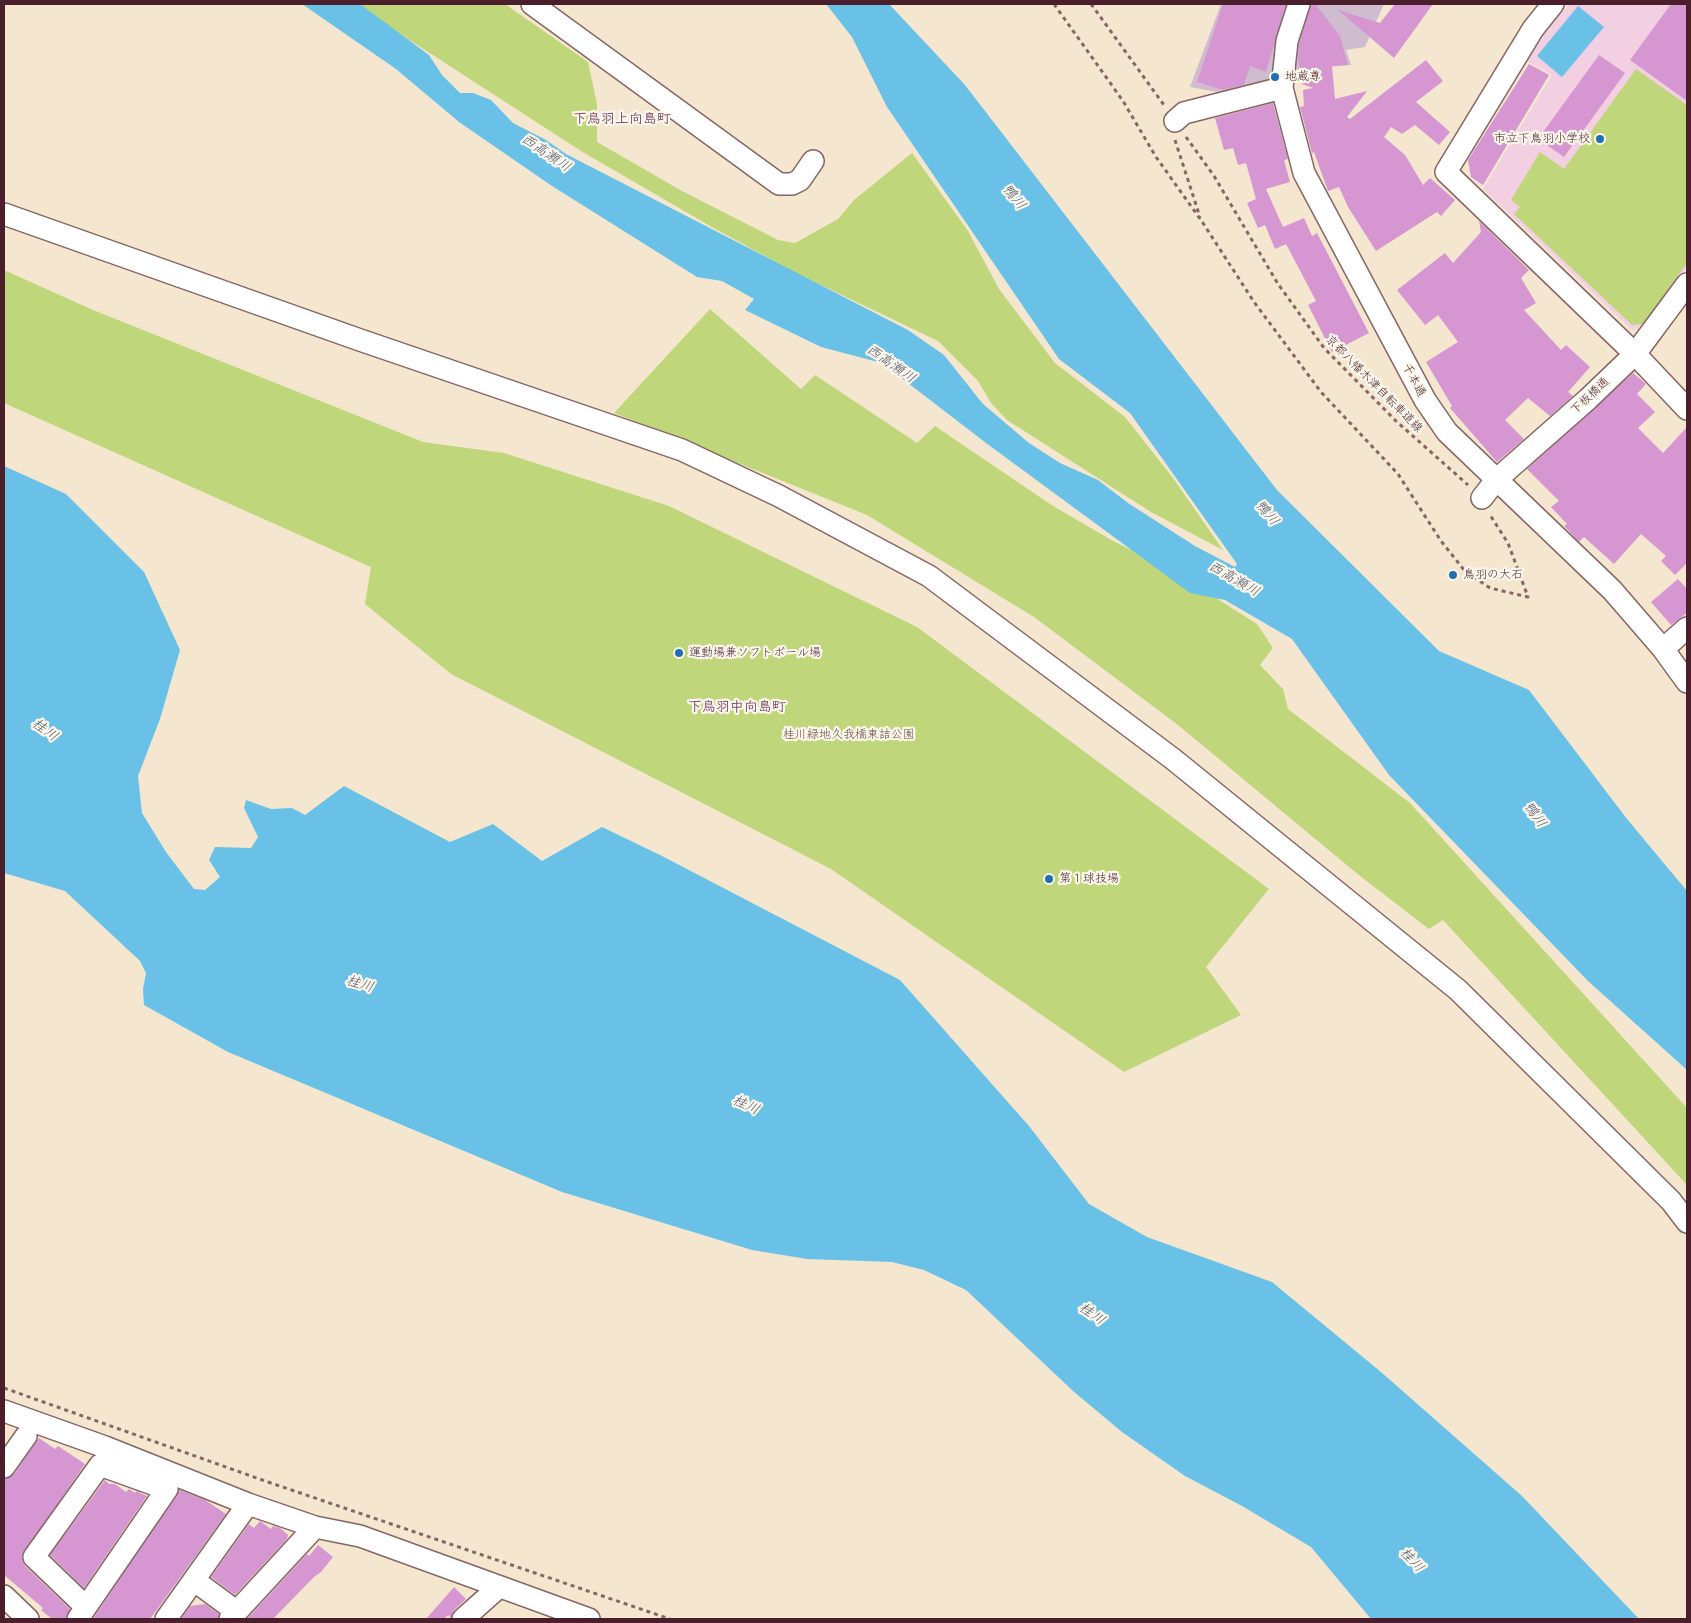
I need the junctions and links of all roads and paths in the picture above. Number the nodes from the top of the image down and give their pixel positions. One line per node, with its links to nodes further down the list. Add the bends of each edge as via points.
1 (532, 4): 8 (street, via 779,184 800,180)
2 (1054, 4): 10 (path)
3 (1091, 4): 7 (path, 京都八幡木津自転車道線)
4 (1299, 4): 6 (street, 千本通, via 1287,41)
5 (1553, 4): 12 (street, via 1533,29 1446,172)
6 (1282, 88): 7 (street, via 1184,113); 14 (street, 千本通, via 1304,173 1424,400 1447,432)
7 (1175, 121): 10 (path, via 1173,134); 15 (path, 京都八幡木津自転車道線, via 1214,176 1278,284 1324,348 1396,421)
8 (813, 161)
9 (4, 214): 19 (street, via 682,450 779,496 929,576 1173,759 1458,990 1671,1201)
10 (1201, 220): 15 (path, via 1287,349 1321,392 1398,474 1441,541 1464,570 1490,588 1528,597 1508,543)
11 (1687, 284): 12 (street, 下板橋通)
12 (1634, 354): 13 (street); 14 (street, 下板橋通)
13 (1687, 409)
14 (1496, 480): 15 (street, 下板橋通); 17 (street, 千本通, via 1612,590)
15 (1482, 498)
16 (1687, 628): 17 (street)
17 (1664, 649): 18 (street, 千本通)
18 (1687, 682)
19 (1687, 1222)
20 (4, 1388): 37 (path)
21 (4, 1411): 23 (street)
22 (26, 1436): 24 (street)
23 (103, 1456): 25 (street); 30 (street, via 34,1557); 30 (street, via 167,1489)
24 (4, 1467)
25 (248, 1504): 26 (street); 27 (street)
26 (315, 1527): 28 (street, via 360,1536); 31 (street)
27 (195, 1581): 31 (street); 33 (street)
28 (499, 1587): 34 (street); 35 (street); 36 (street)
29 (4, 1596): 32 (street)
30 (82, 1613)
31 (233, 1616)
32 (28, 1619)
33 (166, 1619)
34 (463, 1619)
35 (551, 1619)
36 (588, 1619)
37 (670, 1619)

